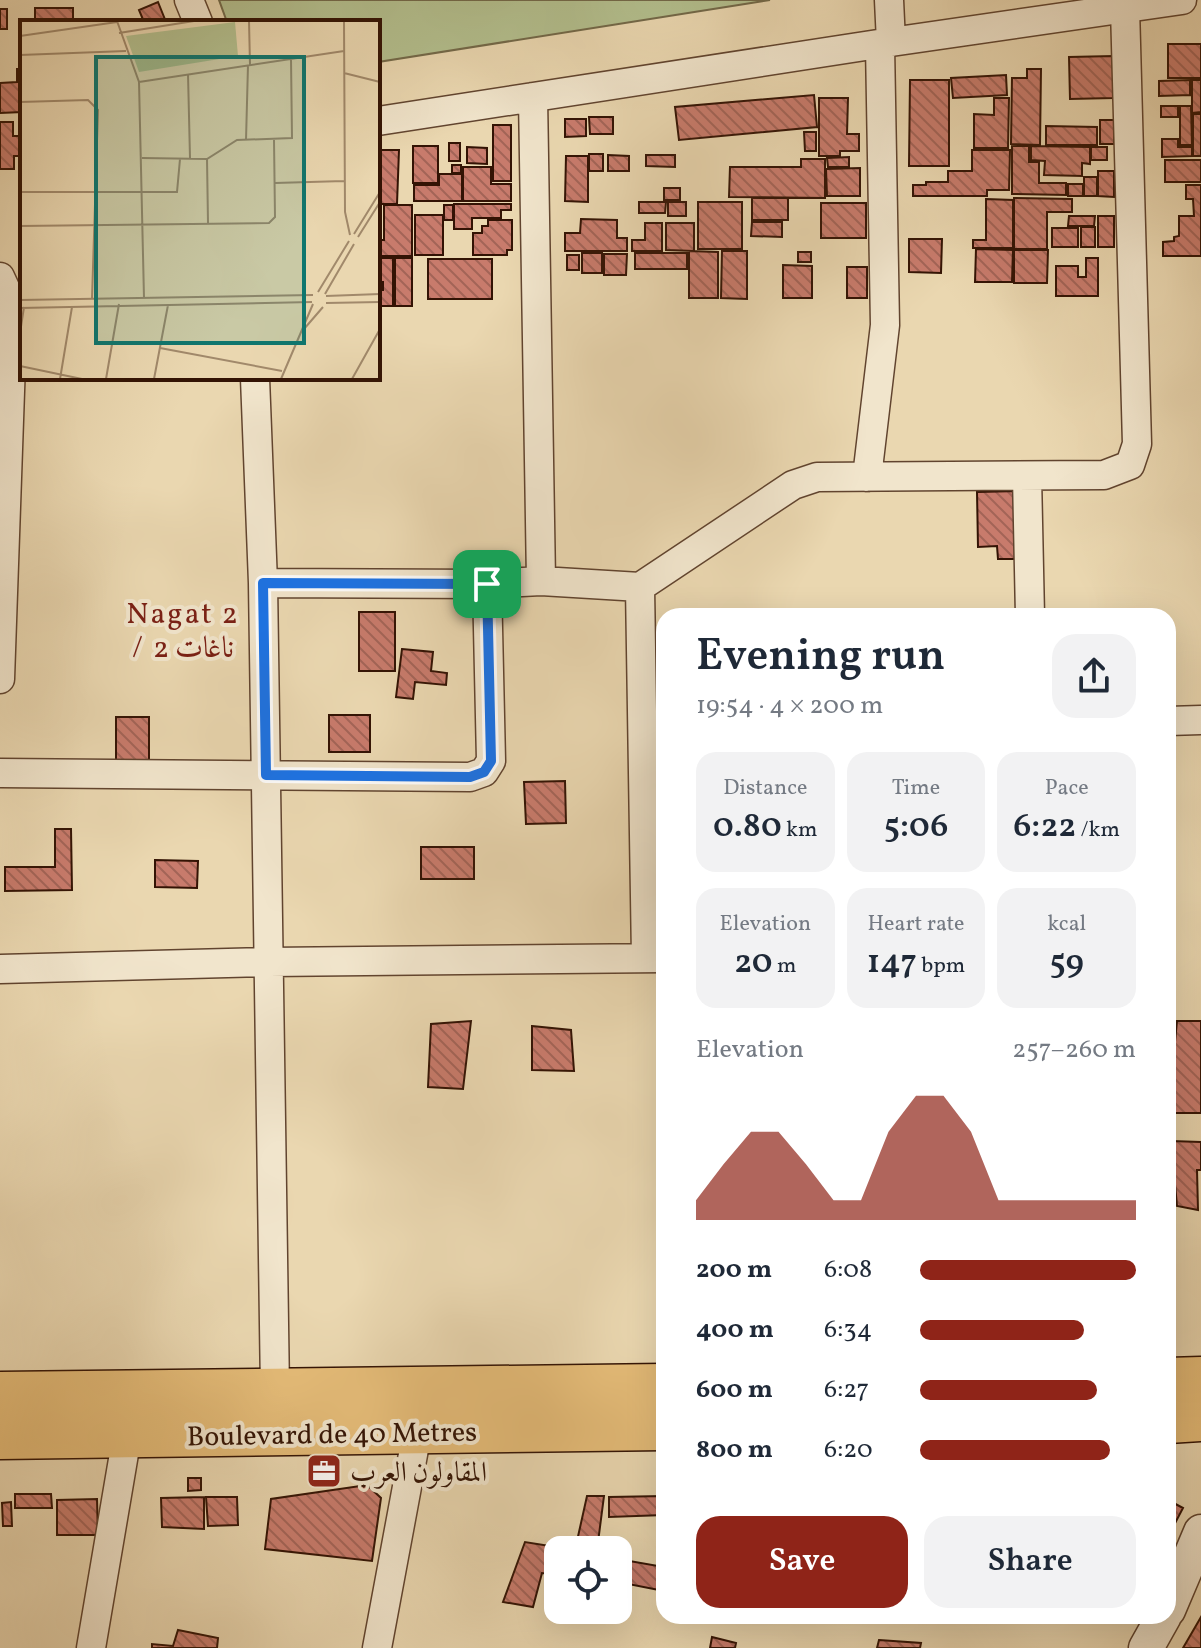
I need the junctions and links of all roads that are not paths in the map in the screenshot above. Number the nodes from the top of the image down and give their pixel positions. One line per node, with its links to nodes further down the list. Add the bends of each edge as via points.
1 (189, 0): 5 (street)
2 (889, 0): 6 (street)
3 (1182, 0): 4 (street)
4 (1125, 8): 6 (street); 11 (street, via 1137,444 1130,465 1104,475)
5 (197, 20)
6 (885, 43): 7 (street); 12 (street, via 885,325)
7 (533, 97): 8 (street); 13 (street)
8 (380, 121)
9 (0, 277): 18 (street, via 13,305)
10 (255, 380): 14 (street)
11 (1027, 476): 12 (street); 17 (street)
12 (867, 477): 16 (street, via 817,477 793,485)
13 (541, 581): 15 (street); 16 (street)
14 (263, 583): 15 (street); 22 (street)
15 (487, 584): 22 (street, via 491,761 484,772 470,777)
16 (640, 587): 23 (street)
17 (1030, 608)
18 (0, 679)
19 (1201, 720): 20 (street)
20 (1176, 721)
21 (0, 773): 22 (street)
22 (266, 775): 24 (street)
23 (655, 958): 24 (street)
24 (269, 962): 25 (street); 29 (street)
25 (0, 969)
26 (1201, 1379): 27 (main road)
27 (1176, 1380)
28 (656, 1386): 29 (main road, Boulevard de 40 Metres)
29 (275, 1391): 30 (main road, Boulevard de 40 Metres)
30 (147, 1392): 31 (main road, Boulevard de 40 Metres); 36 (street)
31 (0, 1394)
32 (1201, 1419): 33 (main road)
33 (1176, 1421)
34 (656, 1428): 35 (main road, Boulevard de 40 Metres)
35 (417, 1433): 36 (main road, Boulevard de 40 Metres); 44 (street)
36 (127, 1436): 37 (main road, Boulevard de 40 Metres); 43 (street)
37 (0, 1437)
38 (1201, 1532): 40 (street)
39 (1201, 1568): 41 (street)
40 (1176, 1592)
41 (1176, 1600)
42 (1160, 1624): 45 (street)
43 (91, 1648)
44 (377, 1648)
45 (1146, 1648)

